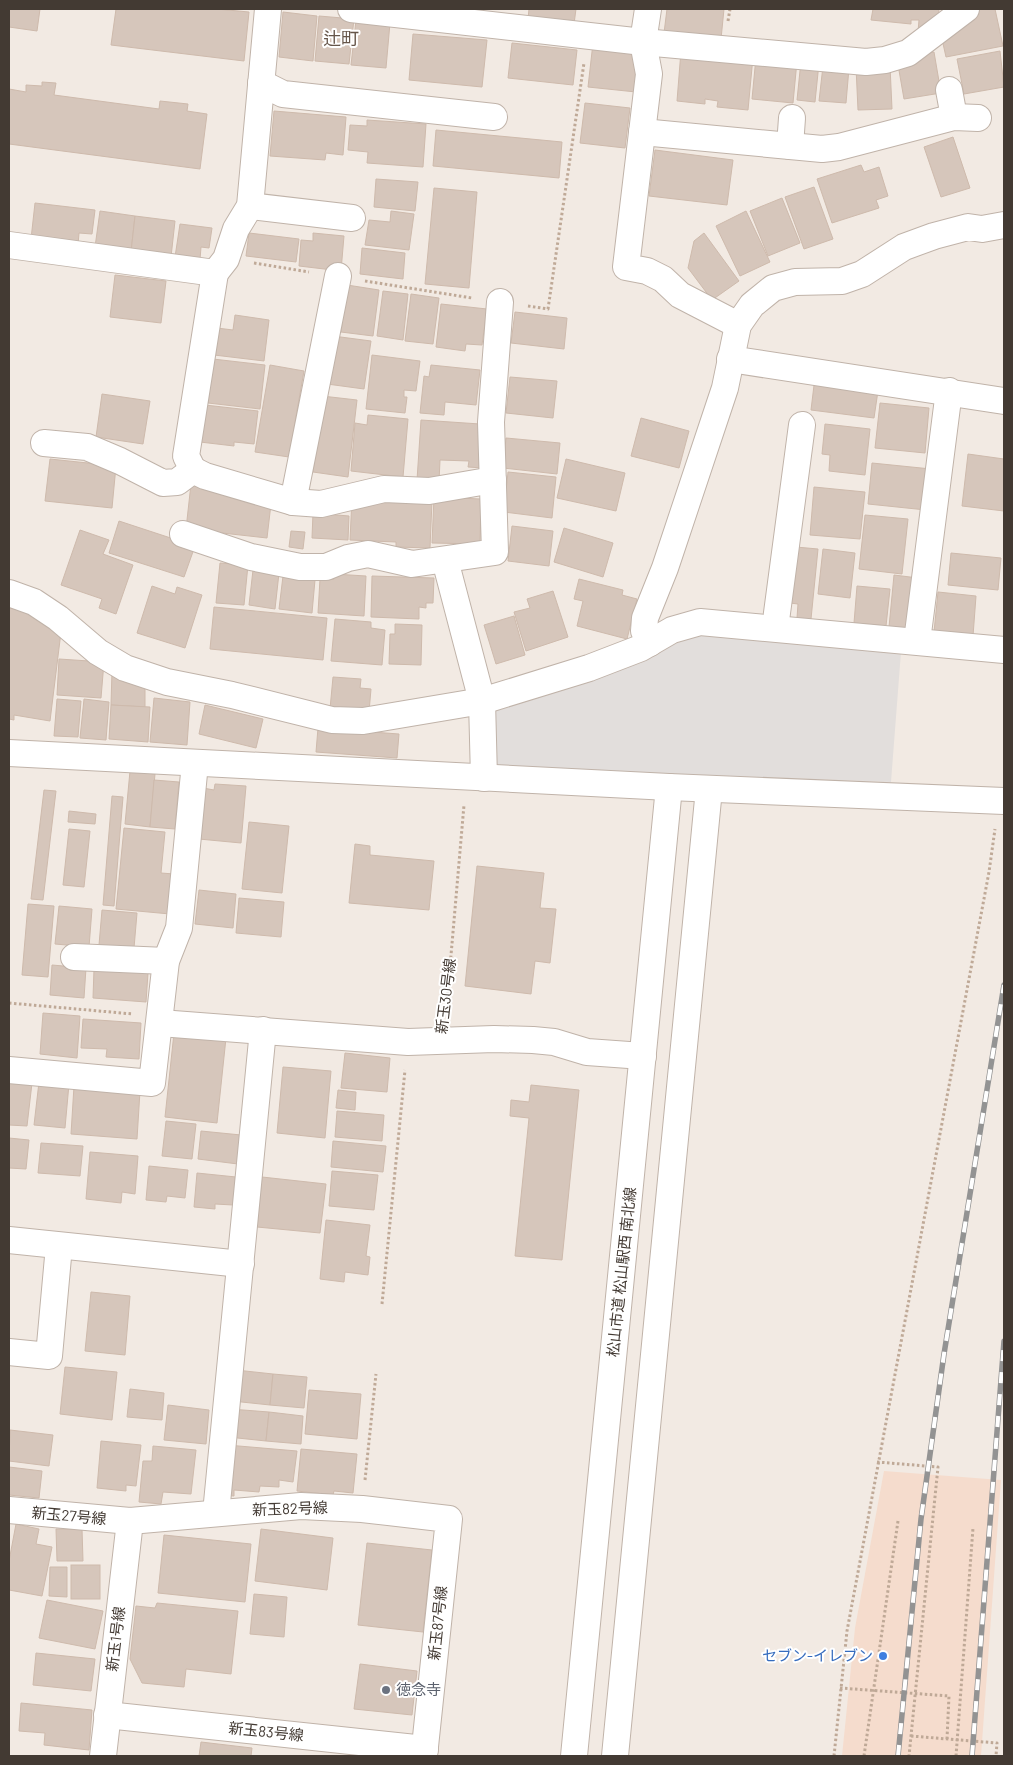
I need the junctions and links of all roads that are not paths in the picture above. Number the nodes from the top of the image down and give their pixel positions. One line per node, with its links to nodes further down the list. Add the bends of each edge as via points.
1 (268, 9): 7 (street)
2 (350, 9): 5 (street)
3 (648, 9): 6 (street)
4 (961, 10): 6 (street, via 908,53 866,62)
5 (517, 18): 6 (street, via 588,36)
6 (643, 42): 11 (street, via 649,74)
7 (261, 83): 9 (street, via 282,94); 13 (street)
8 (949, 90): 12 (street, via 966,118 838,147)
9 (494, 116)
10 (792, 118): 12 (street)
11 (642, 132): 12 (street); 20 (street, via 626,267 663,278 680,295)
12 (790, 146)
13 (250, 206): 14 (street); 17 (street)
14 (352, 218)
15 (1004, 225): 20 (street, via 982,229 968,227 934,236 904,247 862,274 842,282 795,282 772,288 752,305)
16 (9, 245): 17 (street)
17 (220, 266): 26 (street, via 186,456)
18 (338, 276): 28 (street)
19 (500, 302): 27 (street, via 491,422)
20 (738, 325): 21 (street)
21 (730, 359): 22 (street); 34 (street, via 698,472 645,618 644,631)
22 (949, 392): 23 (street); 33 (street)
23 (1004, 401)
24 (802, 426): 32 (street)
25 (44, 443): 26 (street, via 87,447 163,483 177,482)
26 (193, 470): 28 (street)
27 (493, 480): 28 (street, via 429,491 384,489 321,504); 30 (street, via 495,552)
28 (294, 502)
29 (183, 534): 30 (street, via 251,557 300,567 326,567 368,554 412,564)
30 (445, 560): 36 (street)
31 (9, 593): 36 (street, via 34,602 98,652 125,668 167,682 332,720 373,720)
32 (775, 628): 33 (street); 34 (street, via 700,622 672,630)
33 (917, 641): 35 (street)
34 (650, 643): 36 (street, via 589,668)
35 (1004, 650)
36 (482, 701): 39 (street)
37 (9, 753): 38 (street)
38 (195, 763): 39 (street); 44 (street, via 179,928)
39 (475, 777): 40 (street)
40 (669, 787): 41 (street); 47 (street, 松山市道 松山駅西 南北線)
41 (709, 789): 42 (street); 61 (street)
42 (1002, 801)
43 (74, 957): 44 (street)
44 (166, 961): 45 (street)
45 (160, 1020): 46 (street, 新玉30号線); 48 (street, via 152,1082)
46 (263, 1030): 47 (street, 新玉30号線, via 408,1042 533,1040 554,1042 587,1052); 51 (street)
47 (643, 1056): 60 (street, 松山市道 松山駅西 南北線)
48 (9, 1070)
49 (9, 1240): 50 (street)
50 (60, 1246): 51 (street); 52 (street, via 50,1356)
51 (241, 1264): 54 (street)
52 (9, 1352)
53 (9, 1510): 56 (street, 新玉27号線)
54 (216, 1513): 55 (street, 新玉82号線, via 301,1506); 56 (street, 新玉82号線)
55 (449, 1519): 58 (street, 新玉87号線)
56 (130, 1521): 57 (street, 新玉1号線)
57 (107, 1715): 58 (street, 新玉83号線); 59 (street, 新玉1号線)
58 (424, 1753)
59 (103, 1756)
60 (574, 1756)
61 (615, 1756)

